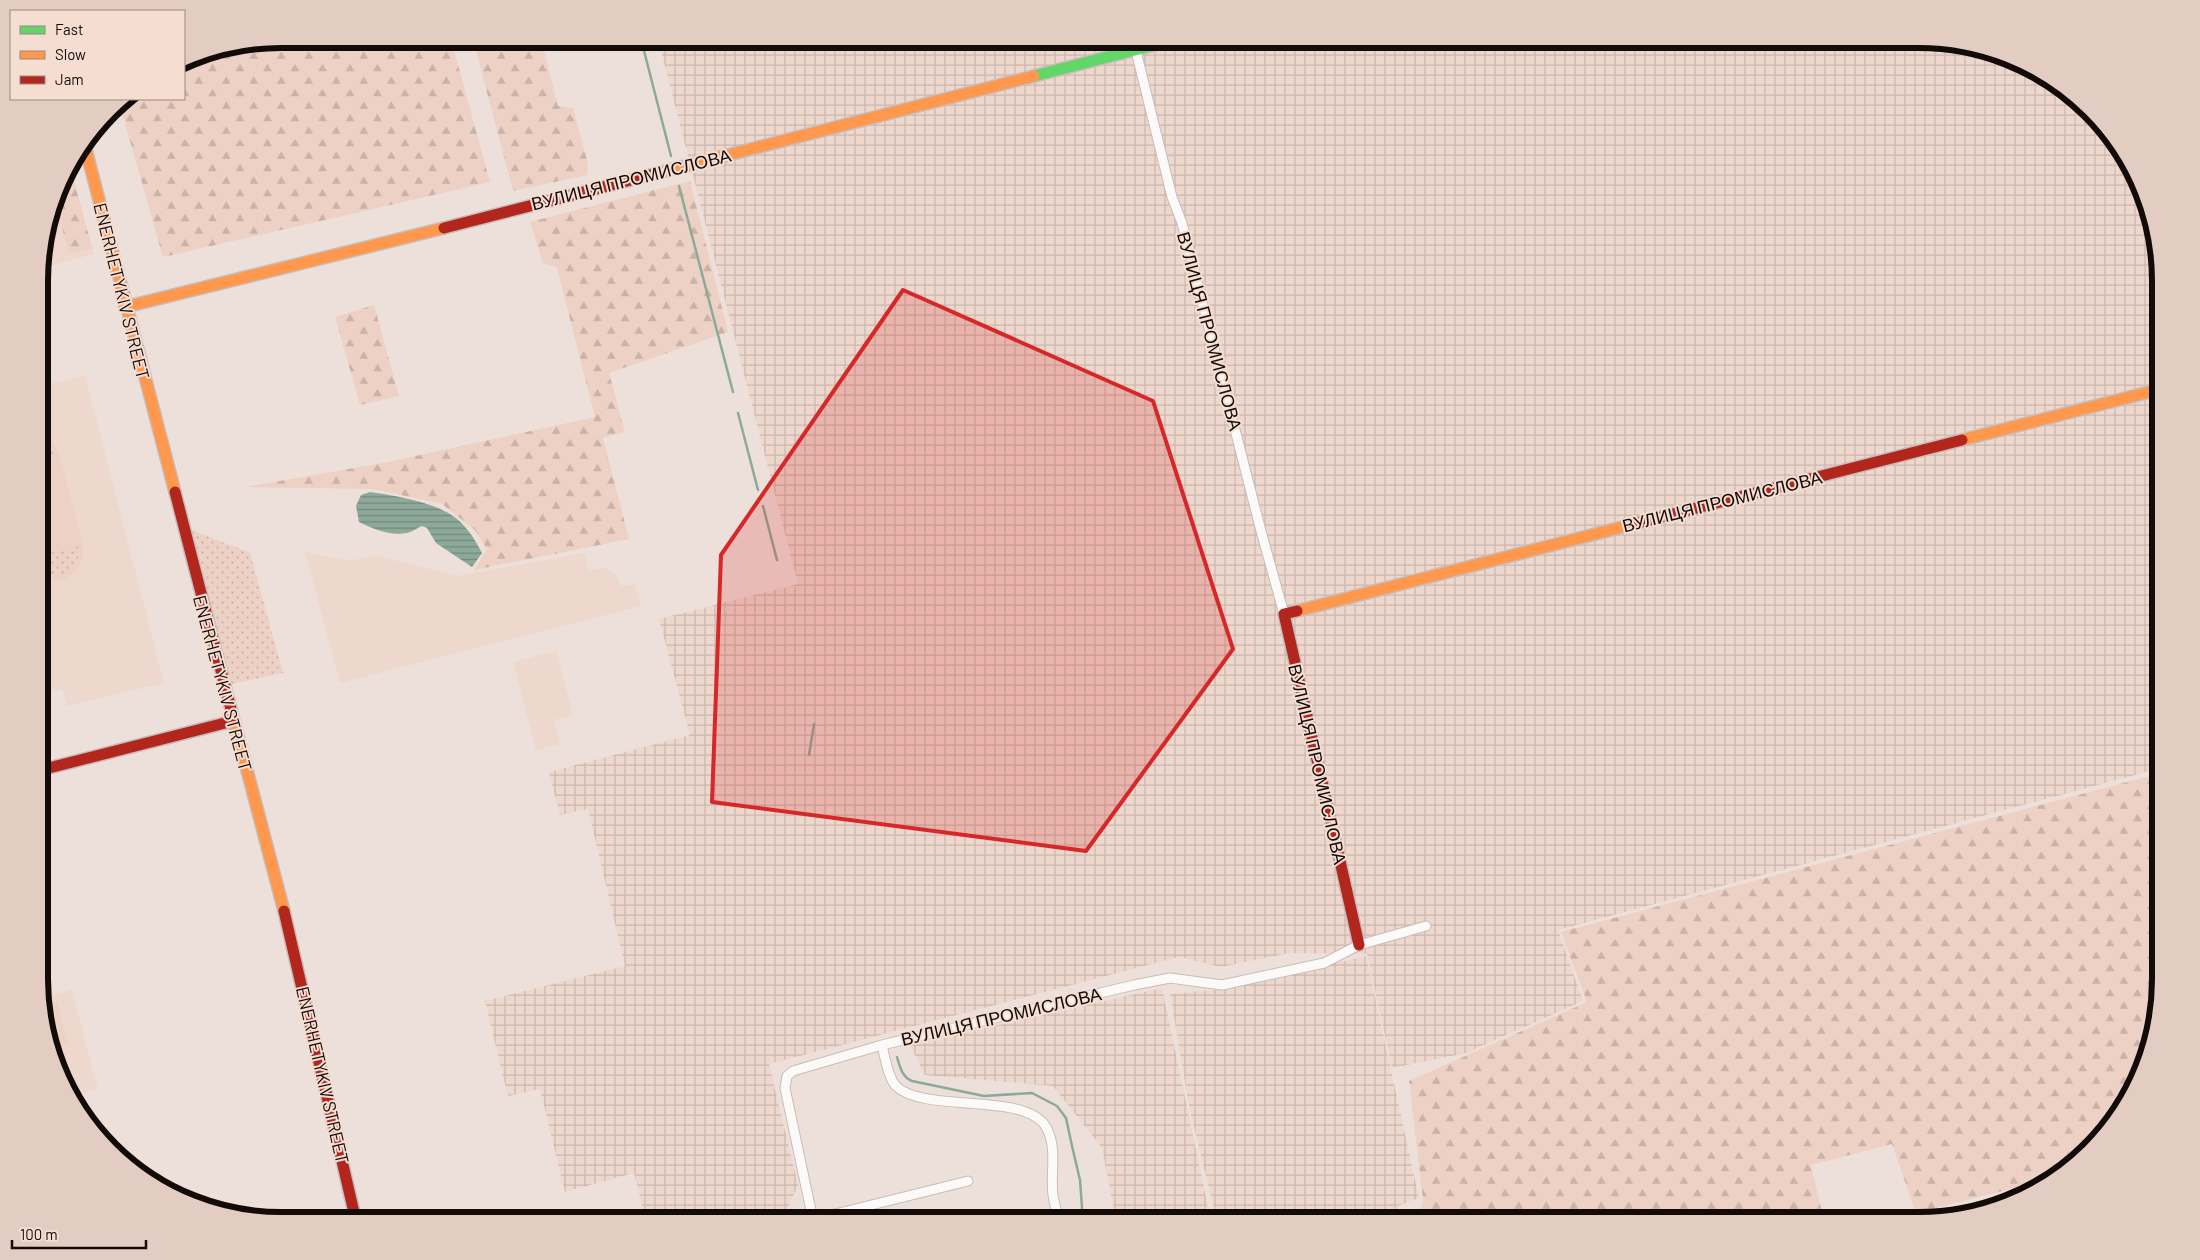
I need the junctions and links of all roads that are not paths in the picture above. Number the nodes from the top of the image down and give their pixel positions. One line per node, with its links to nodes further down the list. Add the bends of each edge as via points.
1 (1119, 48): 4 (street, ВУЛИЦЯ ПРОМИСЛОВА, via 388,242)
2 (1135, 48): 6 (street, ВУЛИЦЯ ПРОМИСЛОВА)
3 (86, 152): 4 (street, ENERHETYKIV STREET)
4 (125, 307): 7 (street, ENERHETYKIV STREET)
5 (2152, 391): 6 (street, ВУЛИЦЯ ПРОМИСЛОВА)
6 (1284, 614): 10 (street, ВУЛИЦЯ ПРОМИСЛОВА)
7 (233, 721): 8 (street); 13 (street, ENERHETYKIV STREET, via 301,977)
8 (48, 768)
9 (1426, 926): 10 (street, ВУЛИЦЯ ПРОМИСЛОВА)
10 (1359, 944): 11 (street, ВУЛИЦЯ ПРОМИСЛОВА, via 1324,963 1222,985 1170,978)
11 (882, 1044): 14 (street, ВУЛИЦЯ ПРОМИСЛОВА, via 797,1069 786,1080); 16 (street, via 893,1082 904,1091 934,1099 1017,1109 1040,1120 1052,1149 1052,1194)
12 (968, 1181): 15 (street, ВУЛИЦЯ ПРОМИСЛОВА)
13 (354, 1212)
14 (808, 1212)
15 (842, 1212)
16 (1057, 1212)

